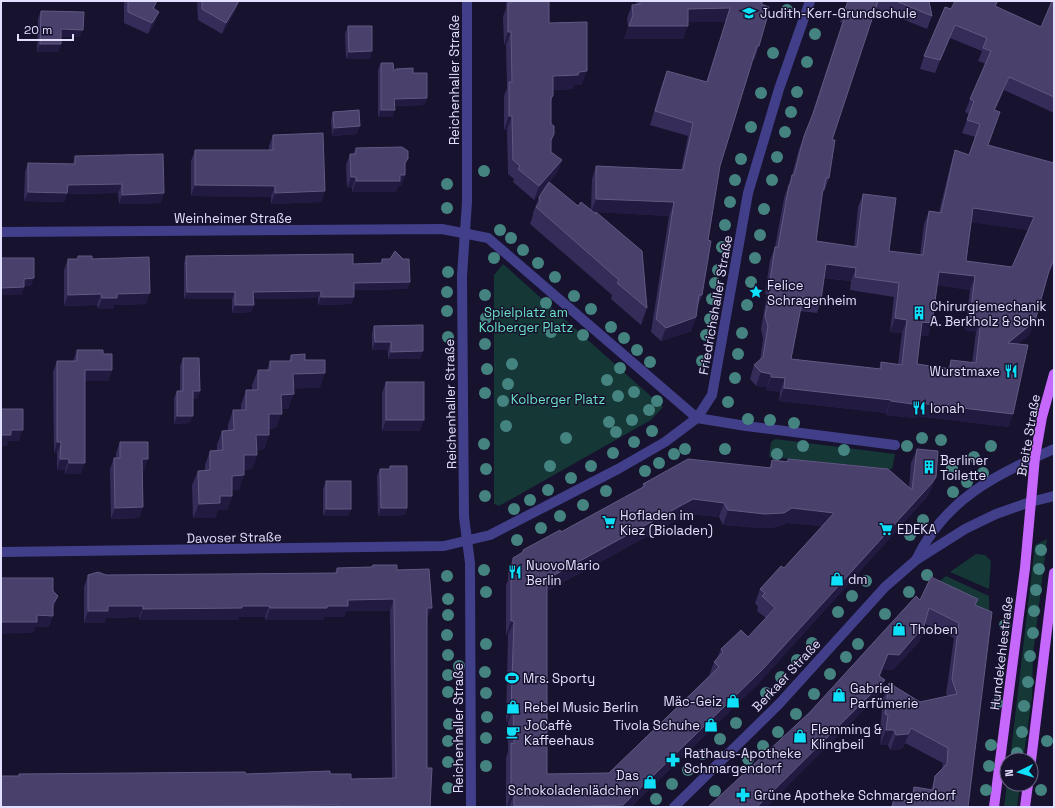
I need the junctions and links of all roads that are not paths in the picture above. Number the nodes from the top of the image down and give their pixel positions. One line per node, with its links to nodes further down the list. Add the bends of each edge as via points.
1 (467, 1): 4 (street, Reichenhaller Straße, via 467,195)
2 (810, 1): 6 (street, Friedrichshaller Straße, via 779,89 748,193 712,395)
3 (1, 232): 4 (street, Weinheimer Straße, via 442,230)
4 (464, 234): 6 (street, via 488,238); 12 (street, Reichenhaller Straße, via 462,292)
5 (1054, 374): 9 (main road, Breite Straße, via 1042,417)
6 (697, 418): 7 (street); 12 (street, via 669,440 618,469 490,535)
7 (896, 445)
8 (1054, 449): 9 (street, Berkaer Straße)
9 (1035, 457): 11 (main road, Breite Straße); 14 (street, Berkaer Straße, via 996,476 958,504 938,523 923,543)
10 (1054, 496): 11 (street, Berkaer Straße)
11 (1030, 502): 14 (street, Berkaer Straße, via 984,520); 20 (main road, Hundekehlestraße, via 1024,575)
12 (466, 542): 13 (street, Davoser Straße, via 444,546); 18 (street, Reichenhaller Straße, via 470,563)
13 (1, 552)
14 (916, 560): 19 (street, Berkaer Straße, via 885,587 779,704)
15 (1054, 572): 16 (main road)
16 (1032, 752)
17 (1027, 792): 21 (main road)
18 (471, 807)
19 (674, 807)
20 (994, 807)
21 (1025, 807)

